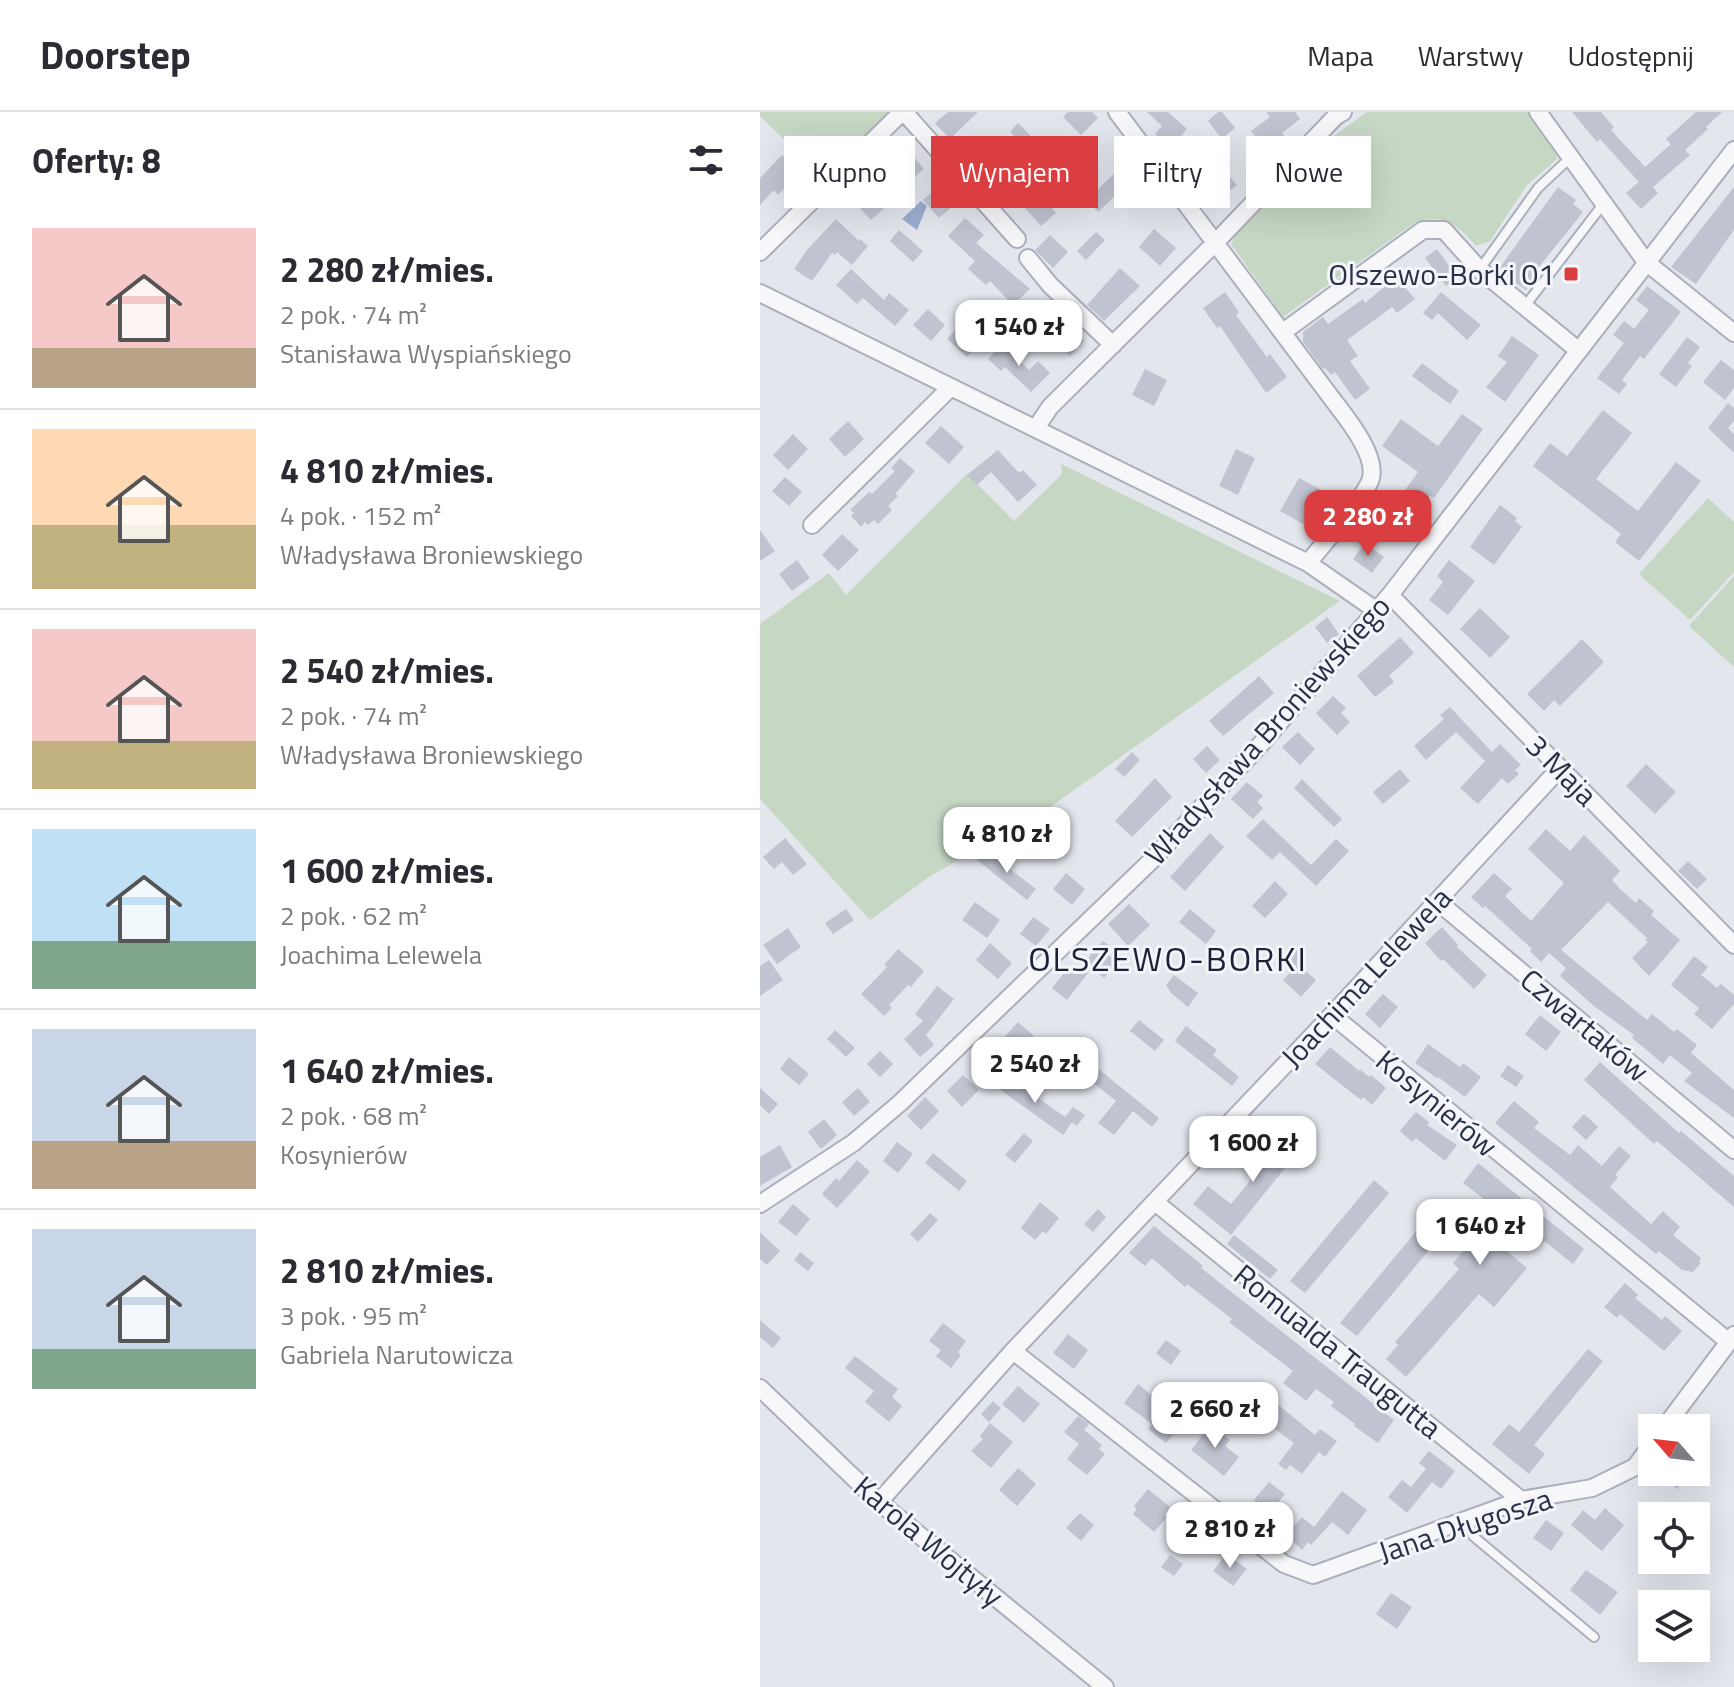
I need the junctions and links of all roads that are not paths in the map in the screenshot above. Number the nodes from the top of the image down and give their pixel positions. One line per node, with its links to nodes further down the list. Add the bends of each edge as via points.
1 (903, 112): 8 (street); 10 (street)
2 (1117, 112): 9 (street)
3 (1538, 112): 6 (street)
4 (1336, 114): 9 (street)
5 (1734, 150): 12 (street, Władysława Broniewskiego)
6 (1571, 157): 7 (street); 13 (lane, via 1538,188)
7 (1604, 203): 12 (street); 15 (lane)
8 (1017, 239)
9 (1215, 243): 16 (street); 18 (street)
10 (760, 252)
11 (1028, 258): 18 (street)
12 (1646, 262): 17 (street); 19 (street, Władysława Broniewskiego)
13 (1480, 270): 15 (street); 16 (street, via 1444,230 1423,230)
14 (760, 293): 20 (street)
15 (1525, 307): 19 (street)
16 (1283, 332): 23 (street, via 1351,424 1371,464 1364,492)
17 (1734, 333)
18 (1113, 345): 21 (street, via 1050,407)
19 (1579, 351): 24 (street, Władysława Broniewskiego)
20 (950, 388): 21 (street); 22 (street)
21 (1036, 428): 23 (street)
22 (812, 525)
23 (1308, 563): 25 (street)
24 (1390, 595): 25 (street, Władysława Broniewskiego); 26 (street, 3 Maja)
25 (1377, 611): 32 (street, Władysława Broniewskiego, via 1154,858 900,1103 853,1143)
26 (1560, 768): 27 (street, Joachima Lelewela); 28 (street, 3 Maja)
27 (1437, 901): 29 (street, Joachima Lelewela); 30 (street, Czwartaków)
28 (1734, 945)
29 (1332, 1015): 31 (street, Joachima Lelewela); 33 (street, Kosynierów)
30 (1734, 1150)
31 (1155, 1202): 34 (street, Joachima Lelewela); 38 (street, Romualda Traugutta)
32 (760, 1204)
33 (1732, 1338): 36 (street)
34 (1013, 1351): 39 (street, Joachima Lelewela); 40 (street, Jana Długosza, via 1284,1564 1313,1575)
35 (760, 1388): 39 (street, Karola Wojtyły)
36 (1675, 1414)
37 (1638, 1463): 38 (street, Jana Długosza, via 1592,1488)
38 (1521, 1500): 40 (street, Jana Długosza)
39 (879, 1502): 42 (street, Karola Wojtyły)
40 (1467, 1520): 41 (lane, via 1473,1536)
41 (1594, 1637)
42 (1105, 1687)

